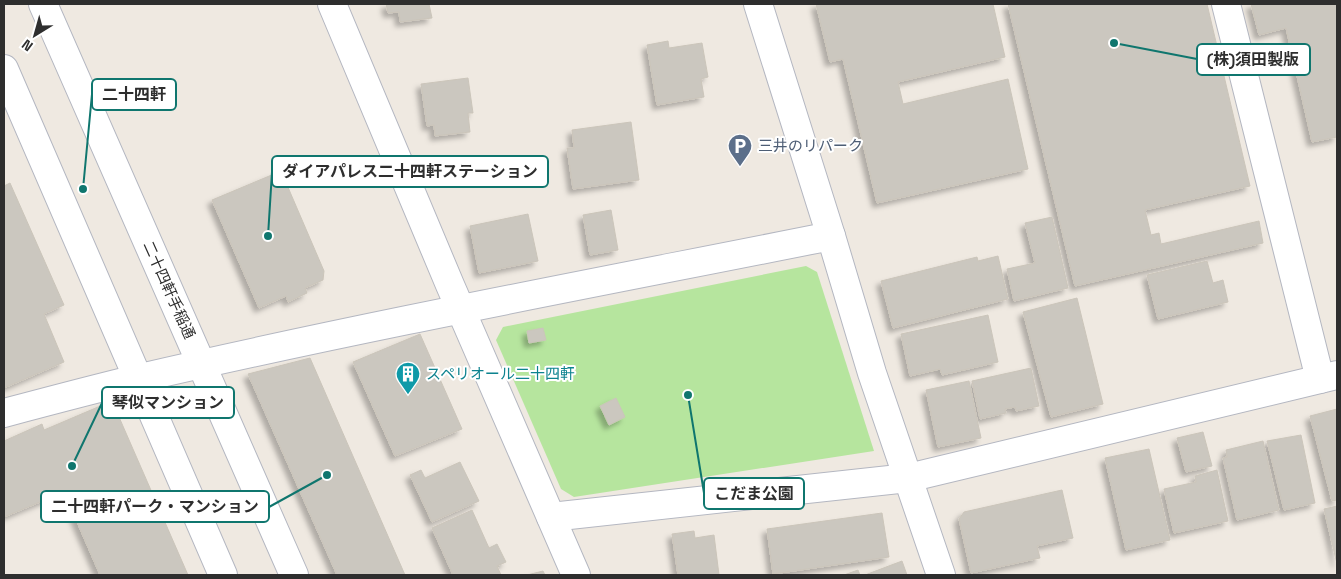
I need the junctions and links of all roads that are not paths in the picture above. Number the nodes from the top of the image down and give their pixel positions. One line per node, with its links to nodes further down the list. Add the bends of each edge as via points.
1 (43, 4): 8 (street, 二十四軒手稲通)
2 (332, 4): 7 (street)
3 (758, 4): 6 (street)
4 (1226, 4): 9 (street)
5 (4, 69): 10 (street)
6 (831, 236): 7 (street); 12 (street)
7 (461, 309): 8 (street); 13 (street)
8 (202, 364): 10 (street); 15 (street, 二十四軒手稲通)
9 (1329, 377): 12 (street)
10 (138, 378): 11 (street); 14 (street)
11 (4, 413)
12 (908, 478): 13 (street); 17 (street)
13 (551, 517): 16 (street)
14 (224, 575)
15 (294, 575)
16 (576, 575)
17 (941, 575)

